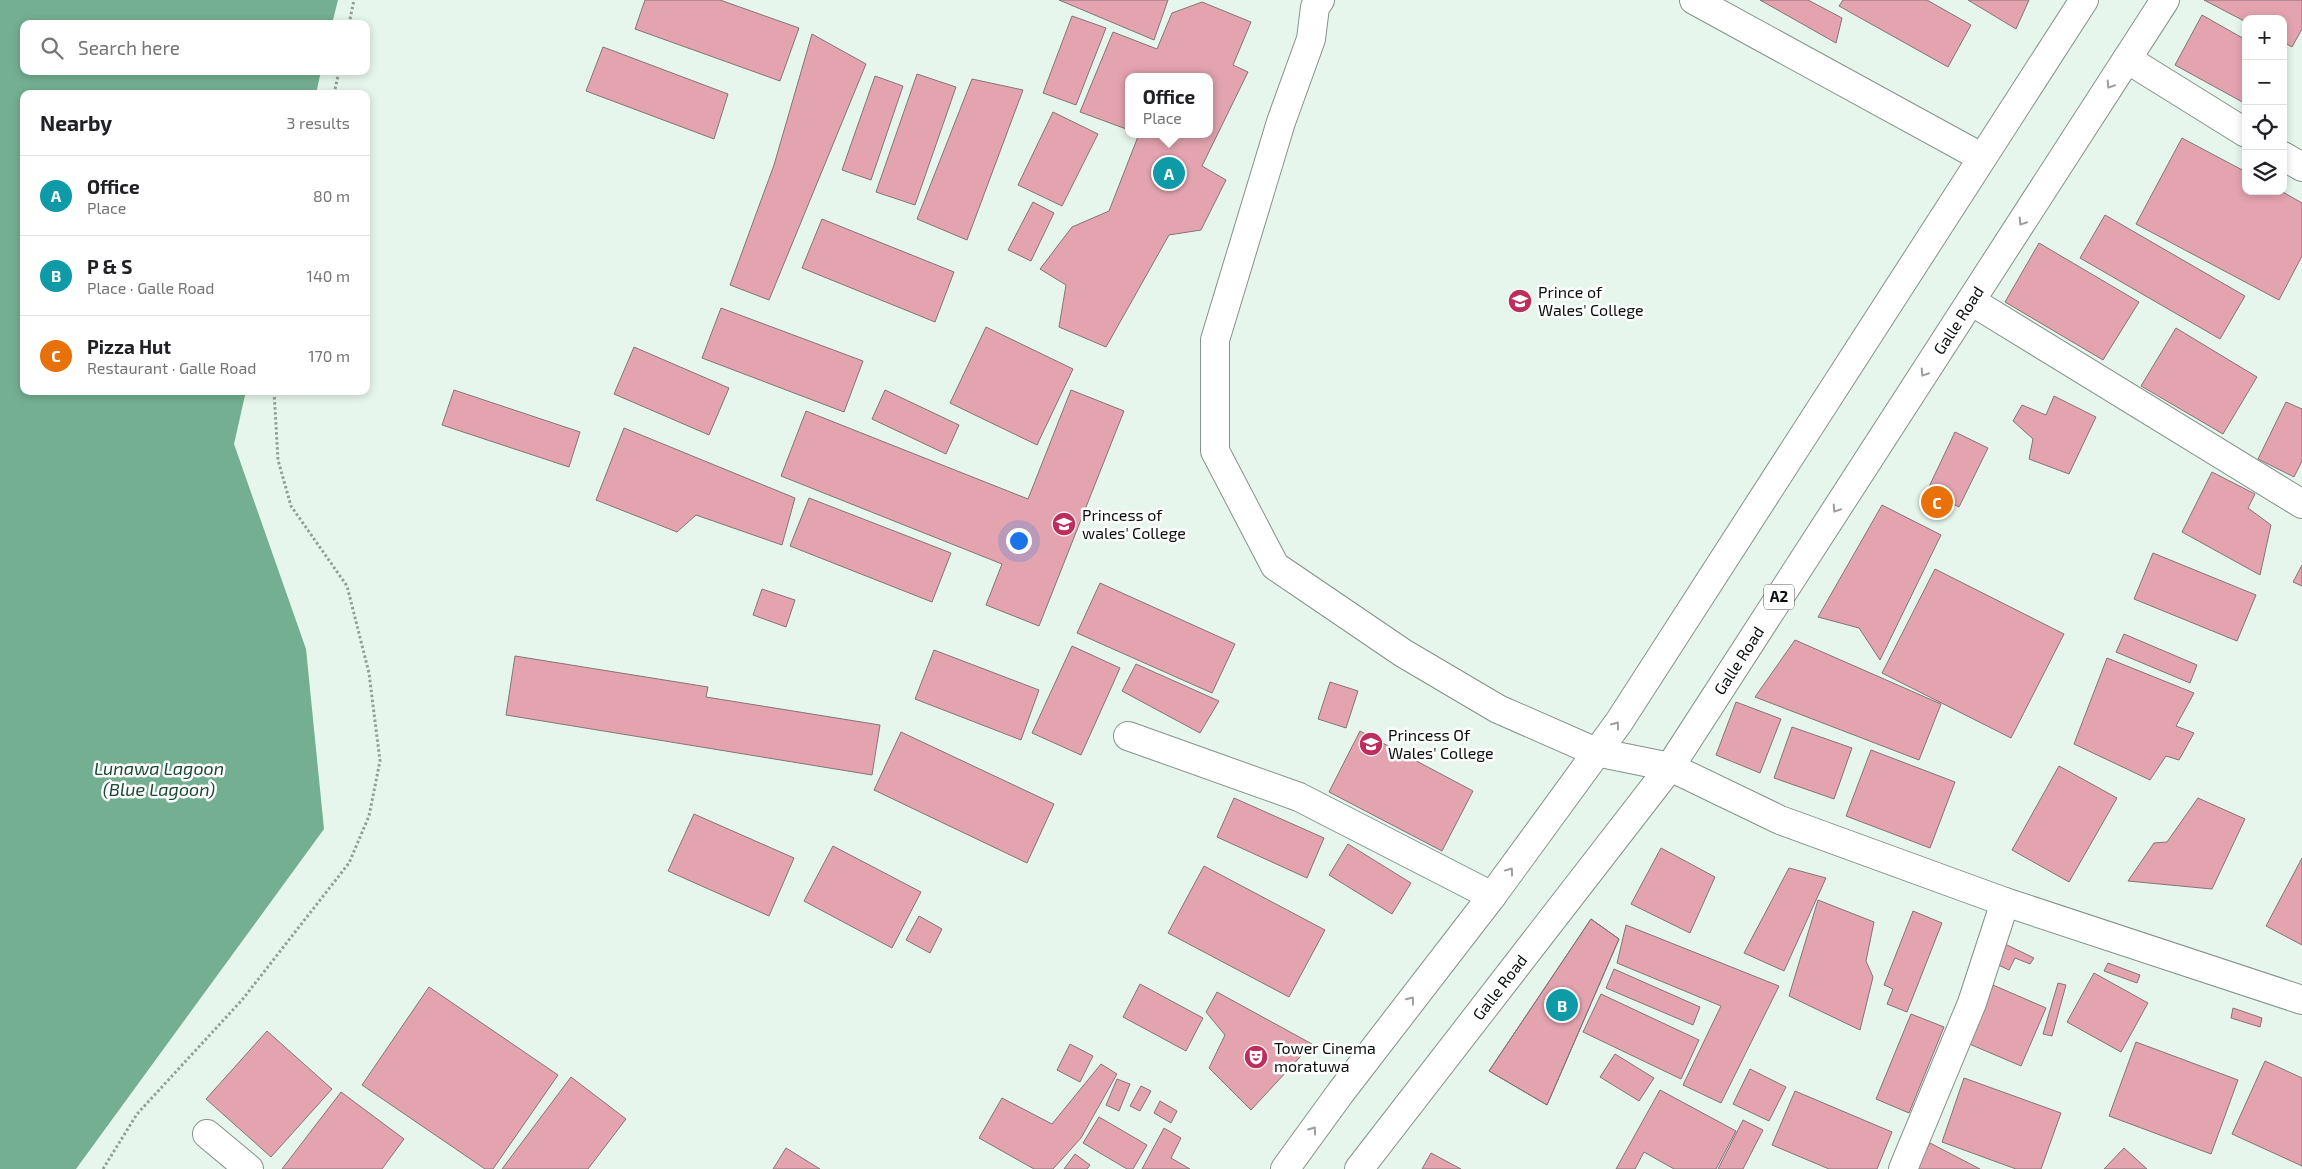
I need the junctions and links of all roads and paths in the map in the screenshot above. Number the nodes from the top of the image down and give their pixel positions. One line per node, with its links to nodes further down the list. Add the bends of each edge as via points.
1 (354, 0): 6 (path)
2 (1320, 0): 18 (main road, via 1315,7 1310,39 1280,122 1215,340 1215,452 1274,566 1403,653 1490,705)
3 (1694, 0): 11 (main road)
4 (2084, 0): 11 (main road)
5 (2165, 0): 7 (main road, Galle Road / A2)
6 (350, 20)
7 (2127, 60): 10 (main road); 14 (main road, Galle Road / A2, one-way to 14)
8 (338, 75): 9 (path)
9 (335, 90)
10 (2242, 131)
11 (1981, 157): 18 (main road, one-way to 11, via 1619,722)
12 (2287, 158): 13 (main road)
13 (2302, 167)
14 (1971, 301): 16 (main road); 19 (main road, Galle Road / A2, one-way to 19)
15 (274, 395): 24 (path, via 278,460 291,506 347,586 369,673 380,761 369,816 349,863 242,1000 137,1114)
16 (2302, 504)
17 (1128, 736): 20 (main road, via 1299,797)
18 (1596, 752): 19 (main road); 20 (main road, one-way to 18)
19 (1670, 767): 21 (main road, via 1780,820); 27 (main road, Galle Road / A2)
20 (1492, 896): 26 (main road, one-way to 20, via 1340,1092)
21 (2005, 902): 22 (main road); 28 (main road, via 1972,1003)
22 (2302, 1000)
23 (207, 1134): 25 (main road)
24 (103, 1169)
25 (249, 1169)
26 (1285, 1169)
27 (1359, 1169)
28 (1903, 1169)

